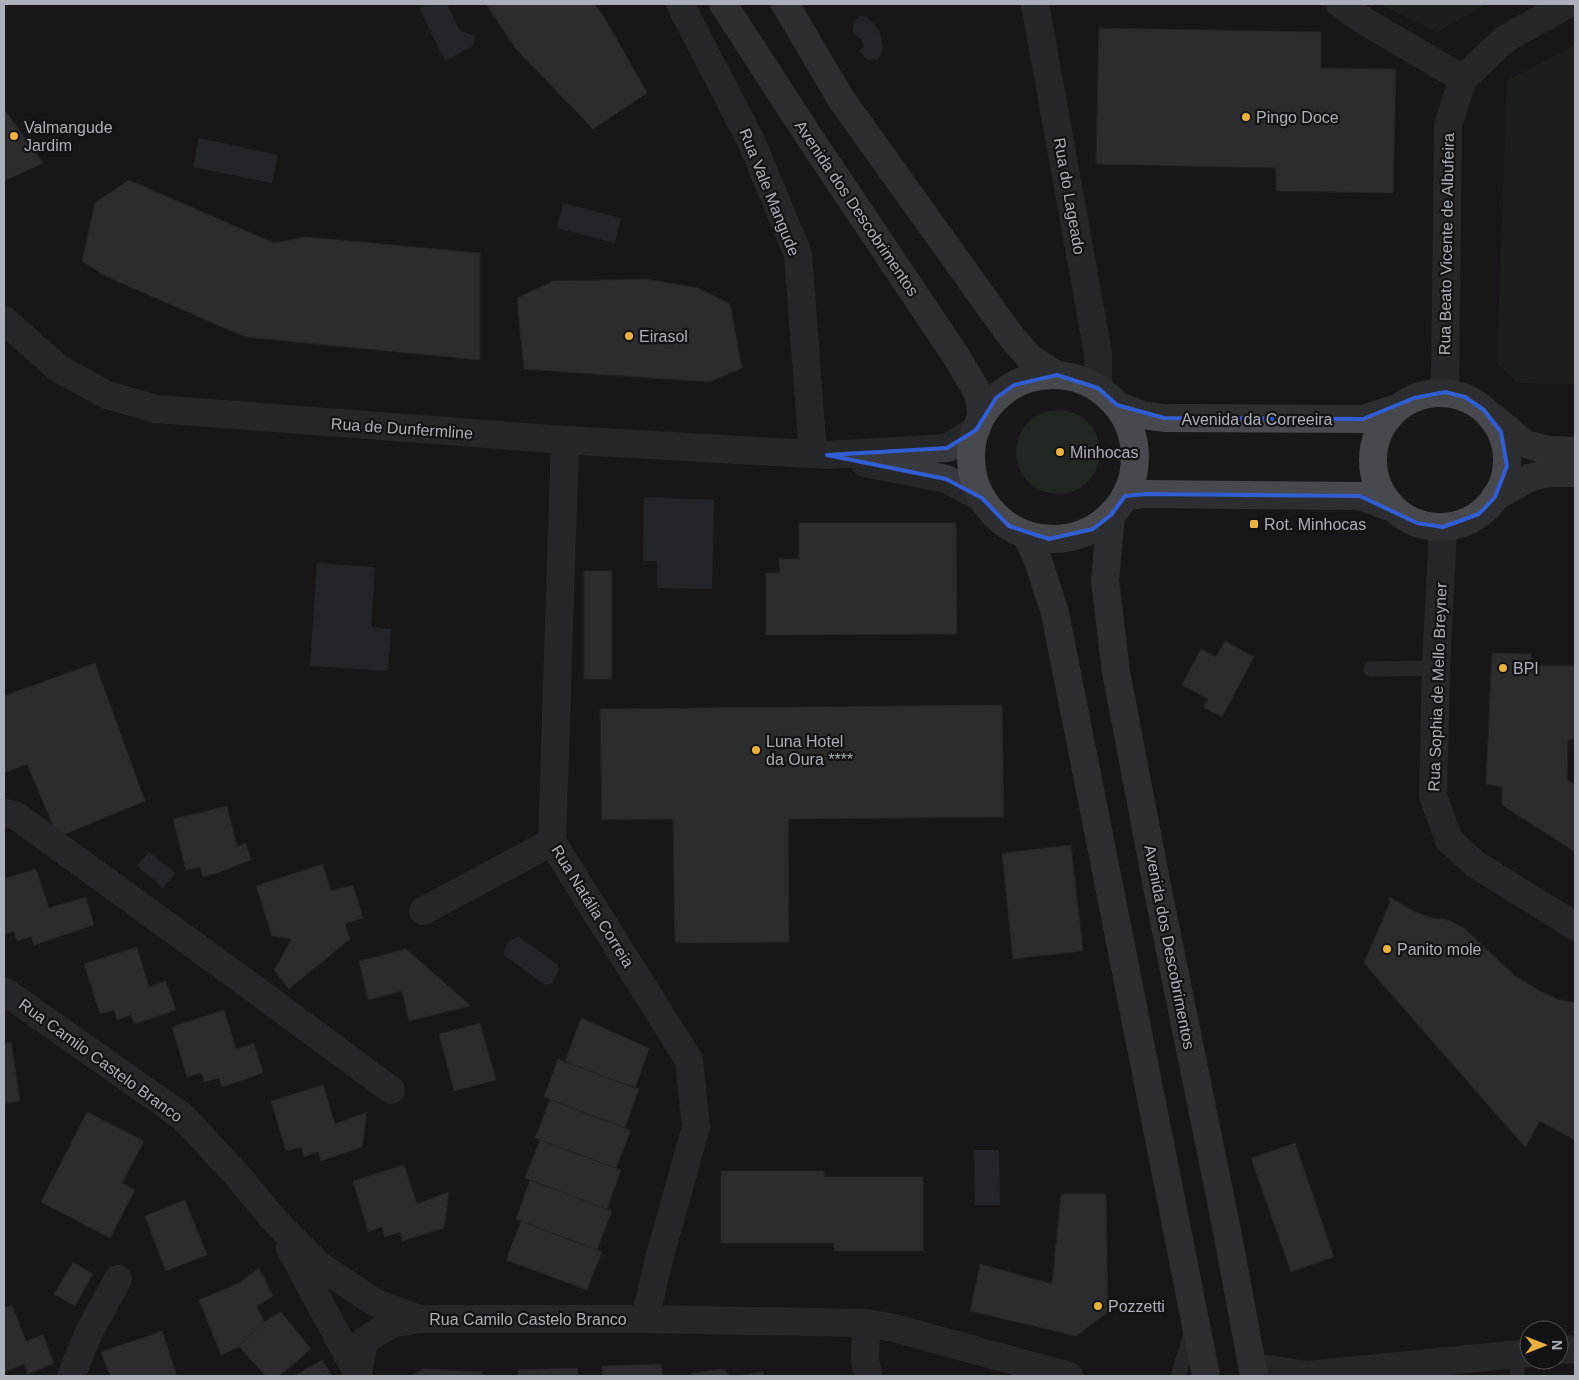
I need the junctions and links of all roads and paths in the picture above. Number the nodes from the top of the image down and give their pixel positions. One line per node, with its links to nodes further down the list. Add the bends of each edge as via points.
1 (680, 4): 17 (street, Rua Vale Mangude, via 752,141 798,254)
2 (724, 4): 14 (main road, Avenida dos Descobrimentos, via 956,356 978,393)
3 (785, 4): 9 (main road, via 841,99 1010,335 1030,358)
4 (1035, 4): 11 (street, Rua do Lageado)
5 (1340, 4): 7 (street)
6 (1568, 4): 7 (street, Rua Beato Vicente de Albufeira, via 1506,39)
7 (1463, 79): 10 (street, Rua Beato Vicente de Albufeira, via 1448,124)
8 (4, 320): 15 (street, Rua de Dunfermline, via 58,368 107,395 156,409)
9 (1057, 375): 11 (main road, via 1078,379); 14 (main road, via 1035,377 1014,385 996,398)
10 (1445, 392): 12 (main road, via 1414,398); 13 (main road, via 1465,397)
11 (1107, 397): 12 (main road, Avenida da Correeira, via 1142,415 1164,418 1362,419); 21 (main road, via 1129,426 1135,449 1133,474)
12 (1397, 408): 22 (main road, via 1386,420 1375,442 1373,464 1377,483)
13 (1484, 410): 16 (main road, via 1525,444 1548,450); 19 (main road, via 1501,432 1506,454 1503,481)
14 (979, 423): 17 (street, Rua de Dunfermline, via 947,448); 20 (main road, via 971,453 973,477)
15 (565, 440): 17 (street, Rua de Dunfermline); 28 (street, Rua Natália Correia)
16 (1575, 451)
17 (820, 454): 20 (street, Rua de Dunfermline, via 946,479)
18 (1575, 473): 19 (main road, via 1548,473 1529,478)
19 (1495, 497): 23 (main road, via 1474,517)
20 (982, 498): 24 (main road, via 994,514)
21 (1118, 506): 22 (main road, via 1147,494 1360,496); 24 (main road, via 1093,529 1071,537 1049,540); 40 (main road, Avenida dos Descobrimentos, via 1105,581 1116,672)
22 (1393, 508): 23 (main road, via 1417,523)
23 (1443, 527): 25 (street, Rua Sophia de Mello Breyner)
24 (1026, 535): 37 (main road, via 1038,560 1055,613)
25 (1436, 668): 26 (lane); 30 (street, Rua Sophia de Mello Breyner, via 1434,796 1449,840 1475,864)
26 (1371, 669)
27 (4, 813): 32 (street, via 15,815)
28 (552, 842): 29 (street); 36 (street, Rua Natália Correia, via 689,1060 696,1128)
29 (423, 911)
30 (1575, 926)
31 (4, 991): 33 (street, Rua Camilo Castelo Branco, via 183,1118)
32 (391, 1090)
33 (276, 1222): 35 (street, Rua Camilo Castelo Branco, via 319,1265 374,1302); 41 (street)
34 (118, 1279): 43 (street)
35 (419, 1319): 36 (street, Rua Camilo Castelo Branco); 41 (street, via 391,1324 364,1341)
36 (645, 1319): 38 (street, Rua Camilo Castelo Branco)
37 (1195, 1322): 46 (lane); 47 (main road)
38 (866, 1323): 44 (street); 45 (street, Rua Camilo Castelo Branco)
39 (1519, 1361): 42 (street)
40 (1253, 1372): 42 (street)
41 (359, 1375)
42 (1307, 1375)
43 (71, 1376)
44 (868, 1376)
45 (1070, 1376)
46 (1178, 1376)
47 (1206, 1376)

